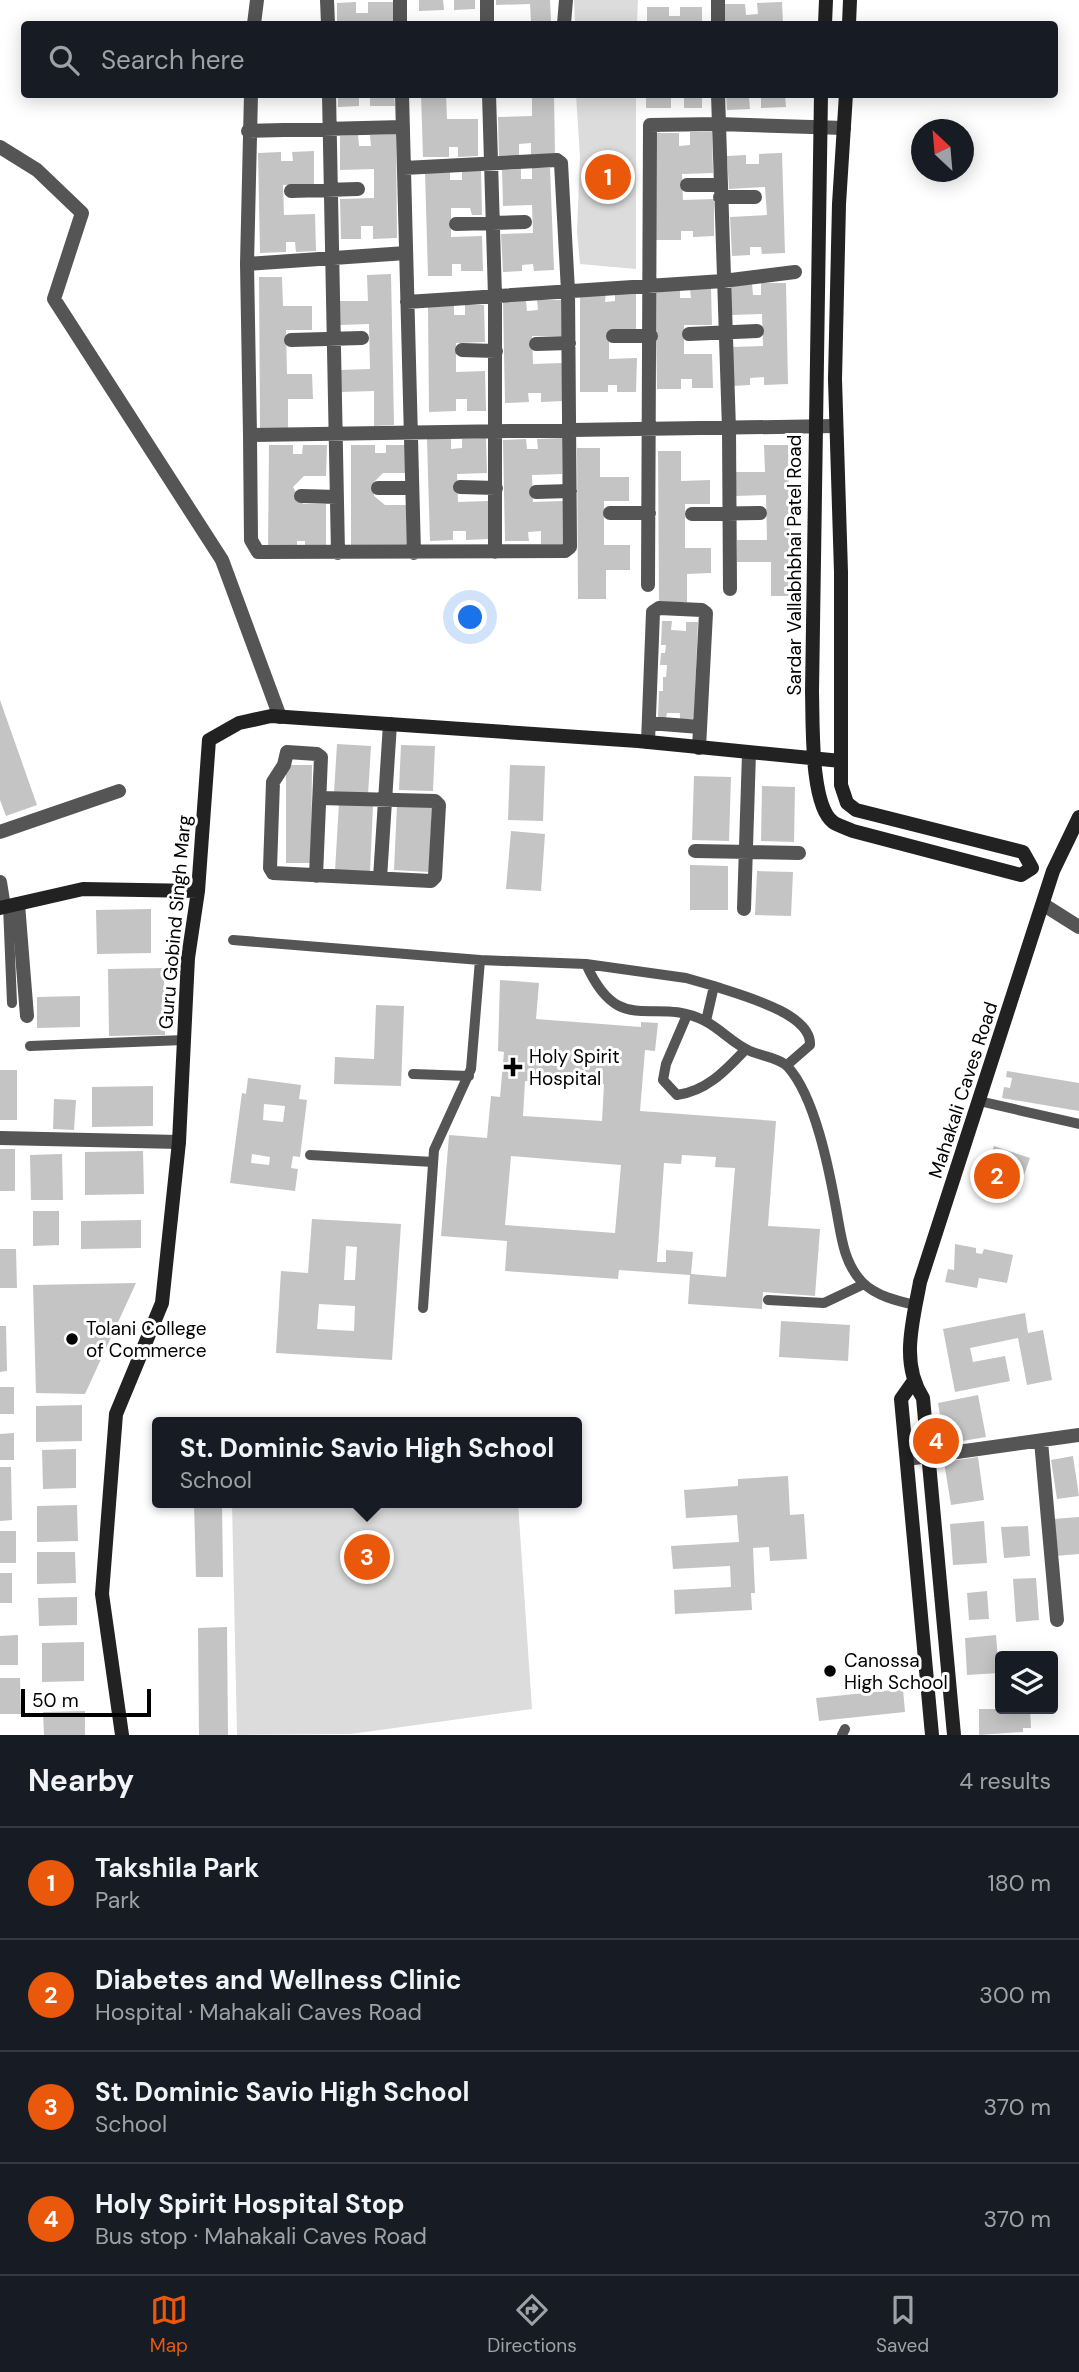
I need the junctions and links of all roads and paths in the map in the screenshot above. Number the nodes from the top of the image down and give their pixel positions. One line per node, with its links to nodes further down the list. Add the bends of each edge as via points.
1 (257, 0): 9 (street)
2 (327, 0): 10 (street)
3 (400, 0): 11 (street)
4 (487, 0): 12 (street)
5 (566, 0): 13 (street)
6 (718, 0): 14 (street)
7 (826, 0): 15 (main road)
8 (850, 0): 16 (main road)
9 (254, 21)
10 (328, 21)
11 (400, 21)
12 (487, 21)
13 (564, 21)
14 (718, 21)
15 (825, 21)
16 (849, 21)
17 (251, 98): 29 (street)
18 (329, 98): 28 (street)
19 (402, 98): 26 (street)
20 (489, 98): 31 (street)
21 (718, 98): 24 (street)
22 (821, 98): 25 (main road, Sardar Vallabhbhai Patel Road)
23 (846, 98): 27 (main road)
24 (718, 124): 25 (street); 37 (street); 47 (street, via 654,123 649,128)
25 (819, 126): 27 (street); 64 (main road, Sardar Vallabhbhai Patel Road)
26 (403, 127): 28 (street); 32 (street)
27 (844, 128): 63 (main road)
28 (330, 130): 29 (street); 35 (street)
29 (248, 131): 44 (street)
30 (0, 147): 90 (street, via 37,170 82,213 54,299 222,560)
31 (491, 164): 32 (street); 40 (street); 48 (street, via 560,162)
32 (404, 168): 42 (street)
33 (687, 185): 37 (street)
34 (358, 189): 35 (street)
35 (331, 190): 36 (street); 43 (street)
36 (291, 191)
37 (720, 191): 38 (street); 46 (street)
38 (755, 197)
39 (525, 222): 40 (street)
40 (493, 223): 41 (street); 49 (street)
41 (456, 224)
42 (406, 253): 43 (street); 50 (street)
43 (331, 258): 44 (street); 57 (street)
44 (247, 264): 71 (street)
45 (795, 272): 46 (street)
46 (723, 281): 47 (street); 52 (street)
47 (651, 286): 48 (street); 55 (street)
48 (568, 291): 49 (street); 59 (street)
49 (495, 296): 50 (street); 62 (street)
50 (407, 302): 69 (street)
51 (757, 331): 52 (street)
52 (725, 333): 53 (street); 65 (street)
53 (689, 334)
54 (613, 336): 55 (street)
55 (651, 336): 66 (street)
56 (362, 338): 57 (street)
57 (333, 339): 58 (street); 68 (street)
58 (291, 340)
59 (569, 343): 60 (street); 67 (street)
60 (536, 344)
61 (462, 350): 62 (street)
62 (496, 351): 70 (street)
63 (836, 425): 64 (street); 98 (main road)
64 (814, 426): 65 (street); 97 (main road, Sardar Vallabhbhai Patel Road)
65 (729, 429): 66 (street); 84 (street)
66 (650, 431): 67 (street); 81 (street)
67 (569, 432): 70 (street); 76 (street)
68 (336, 433): 69 (street); 71 (street); 79 (street)
69 (410, 433): 70 (street); 74 (street)
70 (496, 433): 75 (street)
71 (250, 435): 86 (street, via 251,540 255,548 263,553)
72 (460, 487): 75 (street)
73 (378, 488): 74 (street)
74 (412, 488): 87 (street)
75 (496, 488): 85 (street)
76 (570, 491): 77 (street); 85 (street, via 569,549)
77 (536, 492)
78 (302, 496): 79 (street)
79 (337, 497): 86 (street)
80 (610, 513): 81 (street)
81 (649, 513): 88 (street)
82 (760, 513): 84 (street)
83 (692, 514): 84 (street)
84 (728, 514): 89 (street)
85 (495, 552): 87 (street)
86 (338, 553): 87 (street)
87 (414, 553)
88 (648, 585)
89 (730, 589)
90 (280, 717): 92 (main road, Guru Gobind Singh Marg); 112 (main road, Guru Gobind Singh Marg, via 239,723 209,740)
91 (649, 723): 93 (street); 93 (street, via 653,612 659,608 702,610 706,613); 94 (street)
92 (390, 724): 94 (main road, Guru Gobind Singh Marg); 101 (street)
93 (700, 727): 95 (street)
94 (648, 743): 95 (main road, Guru Gobind Singh Marg)
95 (699, 748): 96 (main road, Guru Gobind Singh Marg)
96 (749, 753): 97 (main road, Guru Gobind Singh Marg); 105 (street)
97 (815, 759): 98 (main road, Guru Gobind Singh Marg); 107 (main road, Sardar Vallabhbhai Patel Road, via 820,799 831,821 853,831 1021,875)
98 (841, 761): 107 (main road, via 841,785 847,803 856,810 1023,852)
99 (119, 791): 103 (street)
100 (320, 798): 101 (street); 109 (street); 109 (street, via 321,756 286,753 272,782 271,870)
101 (385, 800): 110 (street); 110 (street, via 439,803 435,877 431,881)
102 (1079, 817): 108 (main road, Mahakali Caves Road)
103 (0, 832)
104 (695, 851): 105 (street)
105 (746, 852): 106 (street); 115 (street)
106 (799, 853)
107 (1032, 868): 108 (main road)
108 (1053, 871): 113 (main road, Mahakali Caves Road)
109 (316, 876): 110 (street)
110 (380, 878)
111 (0, 882): 114 (street)
112 (198, 891): 114 (main road, via 83,889); 125 (main road, Guru Gobind Singh Marg, via 188,957)
113 (1044, 905): 116 (street); 131 (main road, Mahakali Caves Road)
114 (8, 906): 121 (lane); 123 (street)
115 (744, 909)
116 (1079, 926)
117 (233, 940): 118 (lane)
118 (480, 960): 119 (lane); 130 (lane)
119 (586, 964): 120 (lane); 122 (lane, via 595,984 624,1009)
120 (714, 986): 124 (lane); 128 (lane, via 802,1023 811,1035 810,1045)
121 (12, 1003)
122 (687, 1014): 124 (lane); 127 (lane, via 663,1080 677,1095 719,1077)
123 (27, 1016)
124 (706, 1021): 127 (lane)
125 (184, 1040): 126 (lane); 134 (main road, Guru Gobind Singh Marg)
126 (30, 1046)
127 (747, 1049): 128 (lane)
128 (787, 1065): 137 (lane, via 813,1120 846,1256)
129 (413, 1074): 130 (lane)
130 (468, 1076): 136 (lane, via 436,1141)
131 (979, 1101): 132 (lane); 139 (main road, Mahakali Caves Road)
132 (1079, 1124)
133 (0, 1138): 134 (street)
134 (179, 1142): 147 (main road, Guru Gobind Singh Marg, via 162,1303 116,1414 102,1594)
135 (310, 1155): 136 (lane)
136 (433, 1162): 140 (lane)
137 (864, 1284): 138 (lane, via 824,1303); 139 (lane)
138 (768, 1300)
139 (916, 1306): 141 (main road, Mahakali Caves Road, via 909,1349)
140 (423, 1308)
141 (912, 1382): 144 (main road, Mahakali Caves Road, via 923,1398); 145 (main road, Mahakali Caves Road, via 901,1399)
142 (1079, 1435): 143 (street)
143 (1041, 1441): 144 (street); 146 (street)
144 (930, 1456): 145 (street); 149 (main road, Mahakali Caves Road)
145 (907, 1459): 148 (main road, Mahakali Caves Road)
146 (1057, 1620)
147 (122, 1735)
148 (933, 1735)
149 (954, 1735)

